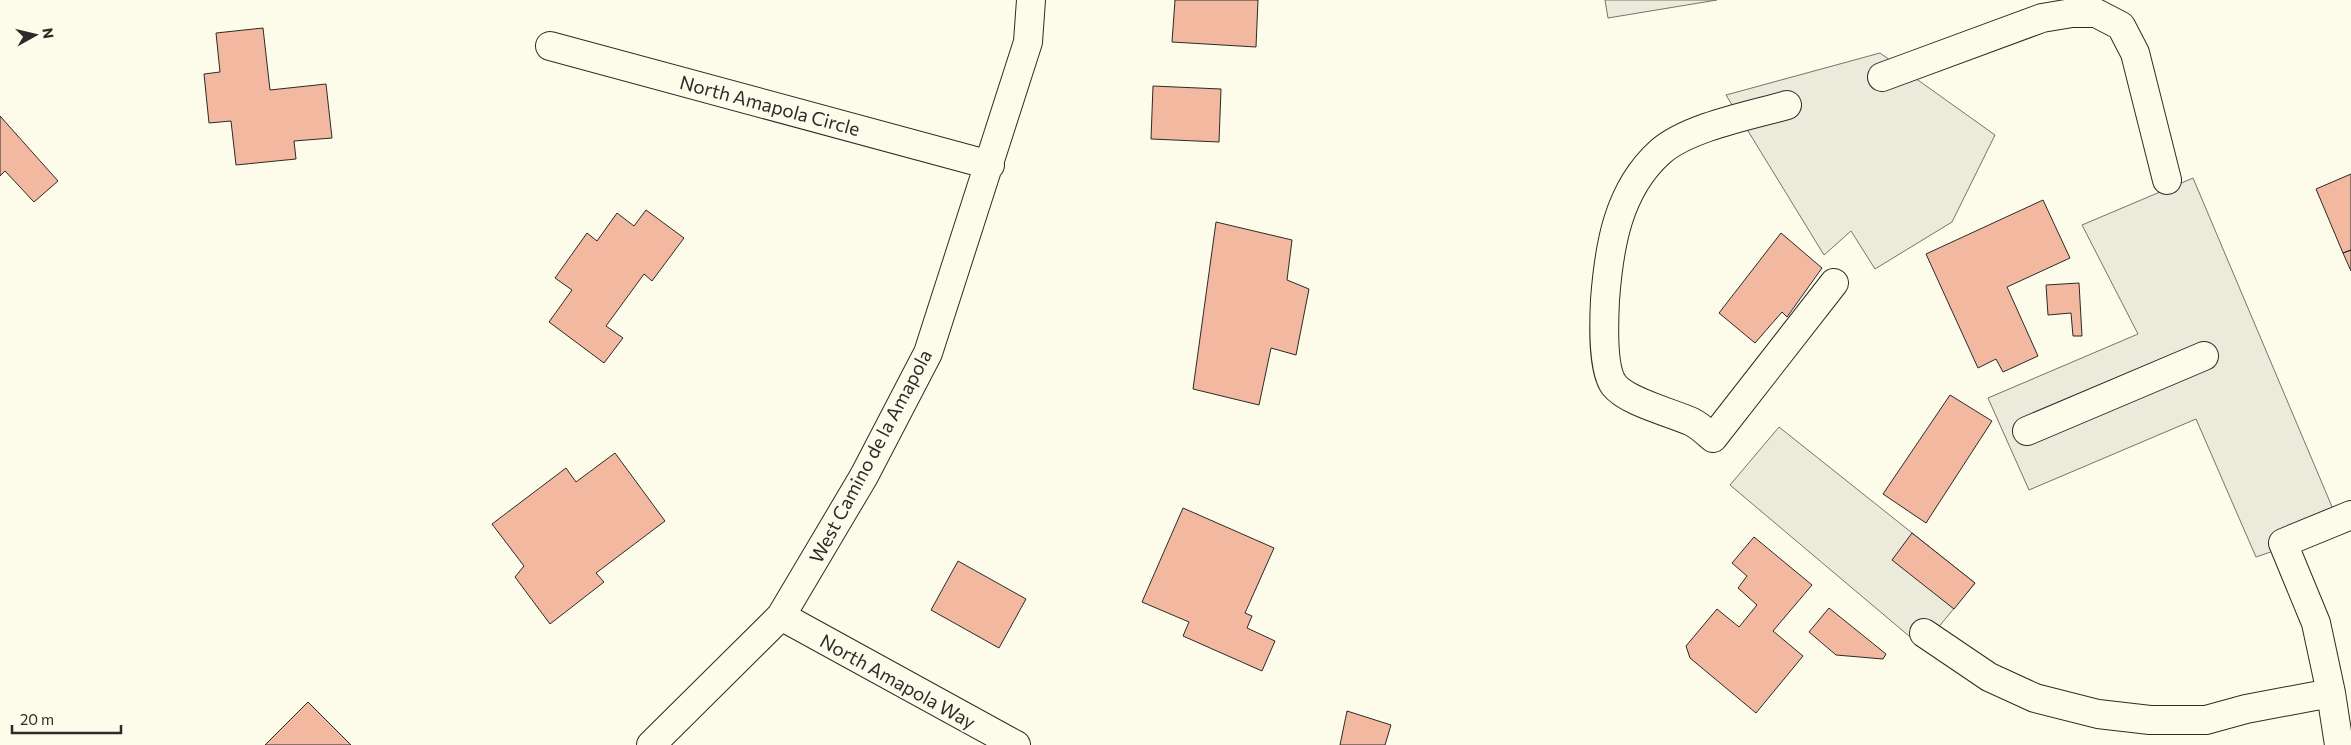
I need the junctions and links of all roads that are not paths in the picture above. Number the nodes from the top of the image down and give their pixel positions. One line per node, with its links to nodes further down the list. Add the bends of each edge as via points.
1 (1031, 0): 5 (street, West Camino de la Amapola, via 1028,42)
2 (550, 46): 5 (street, North Amapola Circle)
3 (1882, 77): 6 (street, via 2042,18 2096,13 2121,26 2136,53)
4 (1788, 106): 7 (street, via 1688,136 1661,151 1636,180 1619,213 1608,258 1603,328 1607,364 1614,385 1635,399 1693,423 1713,438)
5 (990, 165): 11 (street, West Camino de la Amapola, via 928,353 864,476)
6 (2167, 180)
7 (1834, 283)
8 (2204, 356): 9 (street)
9 (2027, 431)
10 (2351, 515): 13 (street, via 2283,543 2316,623)
11 (781, 616): 14 (street, West Camino de la Amapola); 15 (street, North Amapola Way)
12 (1924, 633): 13 (street, via 1989,677 2035,698 2098,714 2150,720 2206,720)
13 (2331, 693): 16 (street)
14 (651, 745)
15 (1016, 745)
16 (2339, 745)

